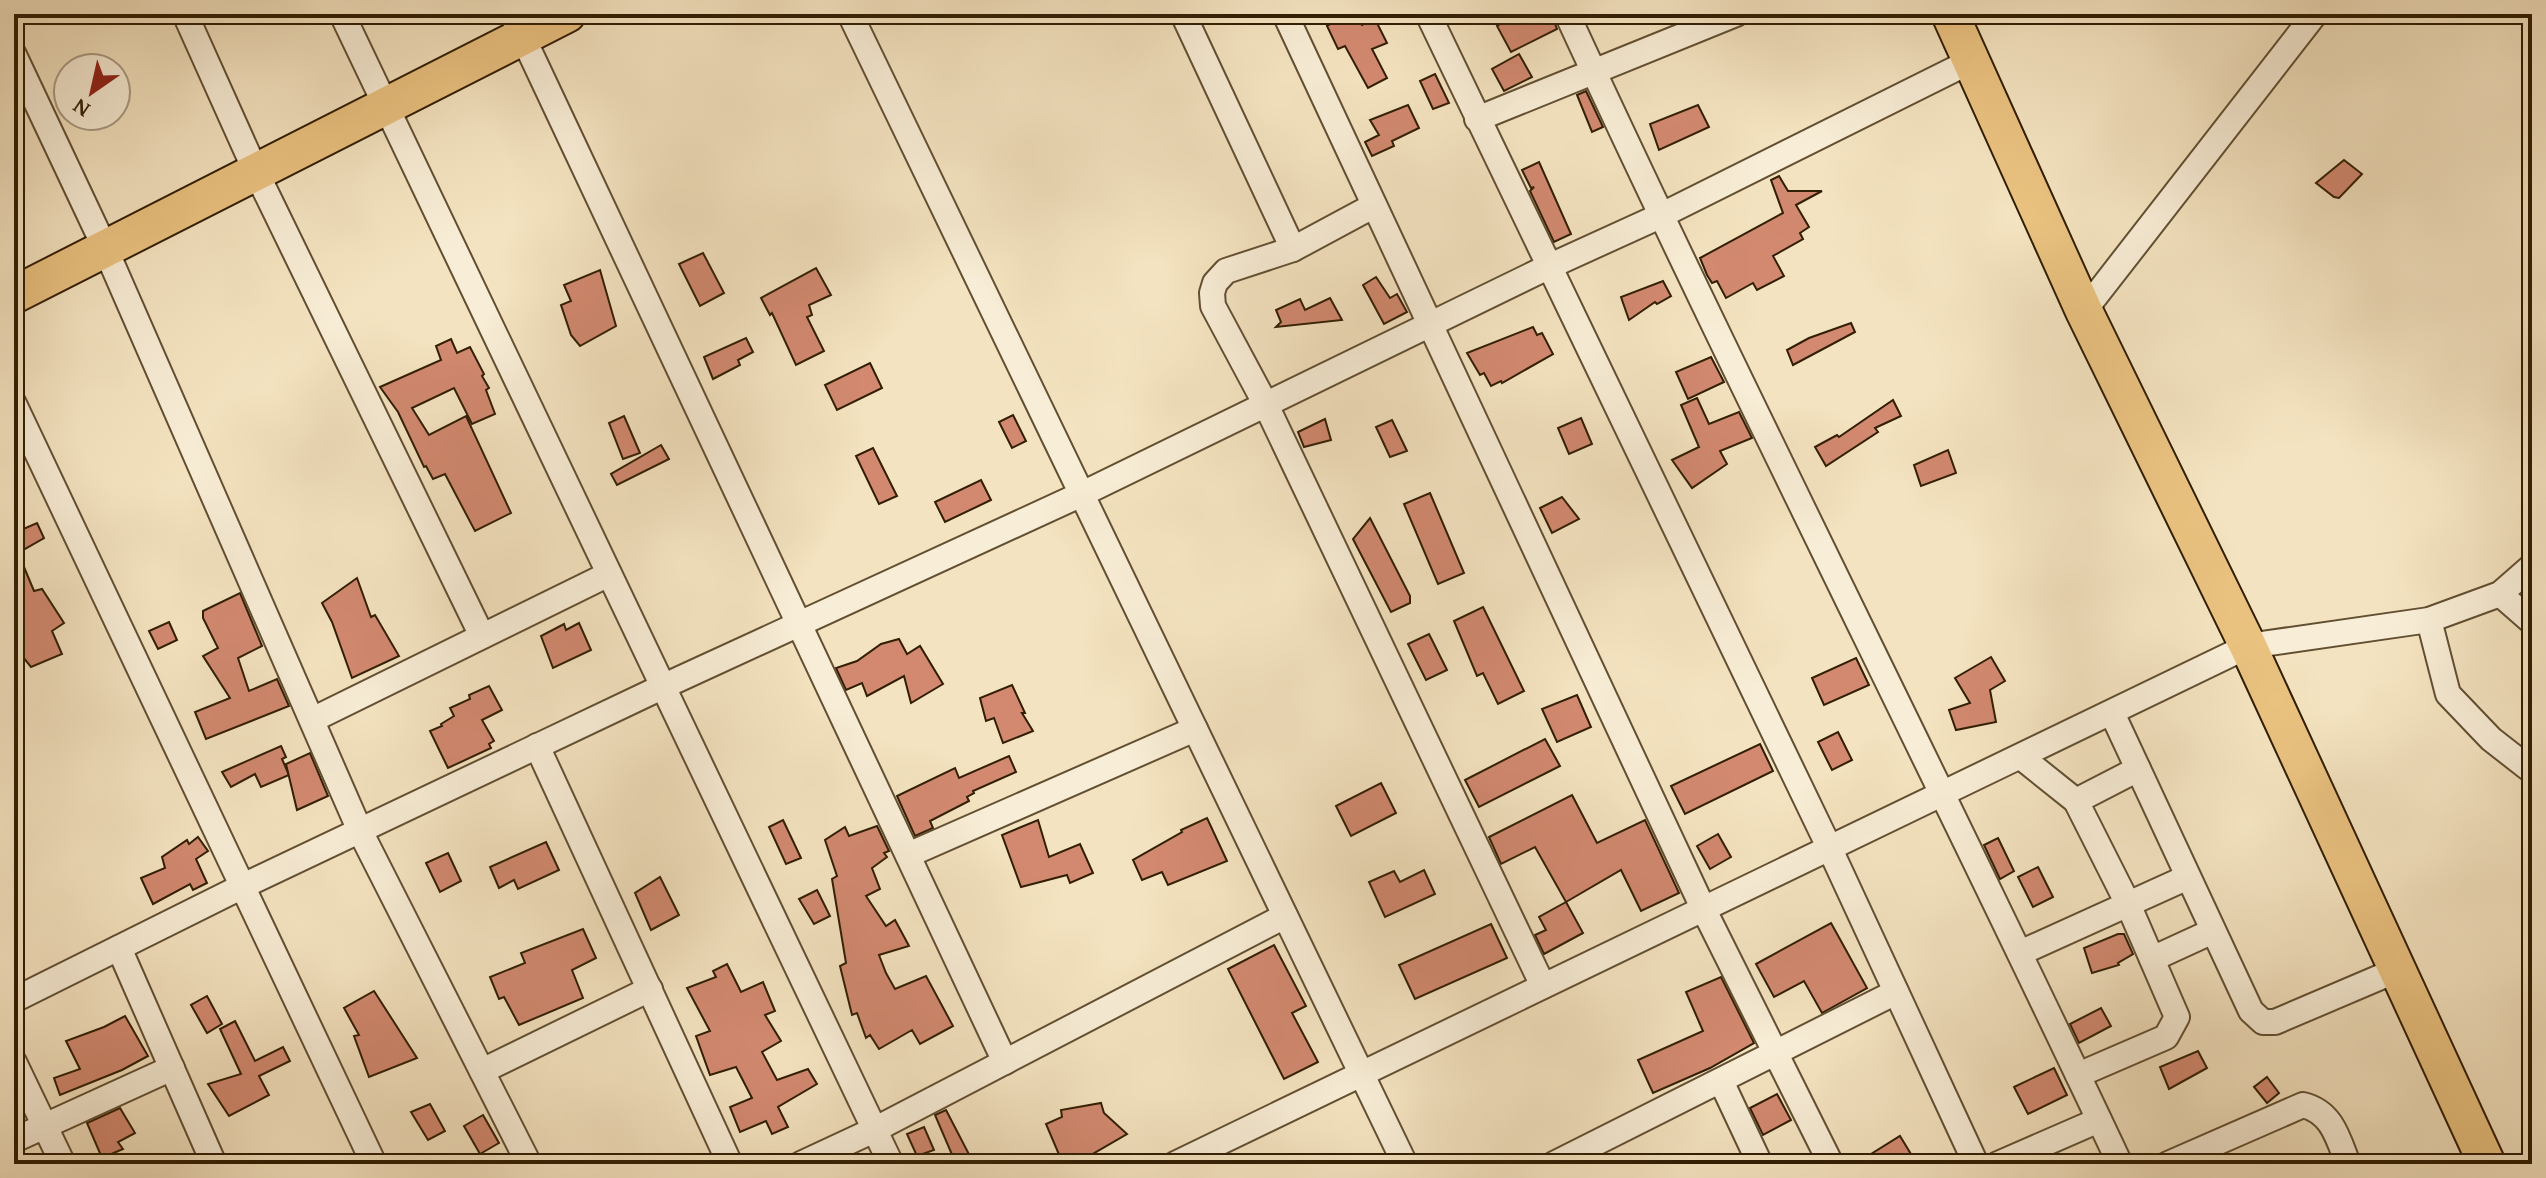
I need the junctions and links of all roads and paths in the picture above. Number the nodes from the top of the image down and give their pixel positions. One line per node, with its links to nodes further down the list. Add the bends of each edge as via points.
1 (185, 14): 19 (street)
2 (342, 14): 17 (street)
3 (567, 14): 13 (main road)
4 (850, 14): 30 (street)
5 (1285, 14): 20 (street)
6 (1428, 14): 18 (street)
7 (1567, 14): 16 (street)
8 (1736, 14): 12 (street)
9 (1950, 14): 15 (main road)
10 (2315, 14): 26 (street)
11 (1186, 15): 23 (street)
12 (1683, 24): 16 (street)
13 (517, 25): 17 (main road); 36 (street)
14 (14, 55): 22 (street)
15 (1971, 61): 21 (street); 26 (main road)
16 (1594, 72): 18 (street); 21 (street)
17 (385, 106): 19 (main road); 32 (street)
18 (1477, 119): 24 (street)
19 (256, 172): 22 (main road); 37 (street)
20 (1373, 206): 23 (street); 27 (street)
21 (1660, 216): 24 (street); 47 (street)
22 (105, 248): 25 (main road); 41 (street)
23 (1293, 249): 29 (street, via 1226,271 1212,293 1213,306)
24 (1548, 267): 27 (street); 50 (street)
25 (14, 295)
26 (2084, 311): 38 (main road)
27 (1431, 324): 29 (street); 55 (street)
28 (14, 404): 53 (street)
29 (1266, 405): 30 (street); 62 (street)
30 (1082, 494): 36 (street); 42 (street)
31 (2532, 566): 33 (street)
32 (609, 574): 37 (street); 39 (street)
33 (2500, 594): 34 (street); 35 (street)
34 (2429, 620): 38 (street); 46 (street, via 2448,694 2491,739)
35 (2532, 622)
36 (799, 624): 39 (street); 51 (street)
37 (482, 636): 41 (street)
38 (2248, 646): 40 (street); 61 (main road)
39 (662, 687): 43 (street); 76 (street)
40 (2112, 713): 44 (street); 45 (street)
41 (312, 720): 49 (street)
42 (1195, 729): 51 (street); 56 (street)
43 (537, 746): 49 (street); 63 (street)
44 (2021, 757): 47 (street); 48 (street)
45 (2138, 769): 48 (street); 52 (street)
46 (2532, 771)
47 (1944, 795): 50 (street); 59 (street)
48 (2076, 801): 54 (street)
49 (360, 831): 53 (street); 70 (street)
50 (1829, 847): 55 (street); 64 (street)
51 (908, 855): 68 (street)
52 (2188, 877): 54 (street); 57 (street)
53 (243, 886): 58 (street); 80 (street)
54 (2128, 904): 59 (street); 60 (street)
55 (1703, 908): 62 (street); 66 (street)
56 (1285, 916): 68 (street); 71 (street)
57 (2213, 931): 60 (street); 61 (street, via 2251,1011 2263,1022 2275,1022)
58 (119, 948): 65 (street); 69 (street)
59 (2020, 953): 72 (street)
60 (2152, 959): 72 (street, via 2177,1017 2175,1026 2166,1037)
61 (2397, 970): 95 (main road)
62 (1543, 986): 71 (street)
63 (650, 989): 70 (street); 82 (street)
64 (1896, 992): 66 (street); 90 (street)
65 (14, 1000)
66 (1777, 1051): 73 (street); 89 (street)
67 (14, 1062): 75 (street)
68 (1005, 1062): 76 (street)
69 (172, 1068): 75 (street); 79 (street)
70 (482, 1071): 81 (street)
71 (1362, 1075): 85 (street); 86 (street)
72 (2078, 1075): 74 (street)
73 (1721, 1081): 87 (street); 88 (street)
74 (2099, 1120): 91 (street); 92 (street)
75 (44, 1124): 77 (street); 78 (street)
76 (874, 1130): 83 (street); 84 (street)
77 (14, 1140)
78 (63, 1164)
79 (214, 1164)
80 (374, 1164)
81 (529, 1164)
82 (730, 1164)
83 (801, 1164)
84 (891, 1164)
85 (1175, 1164)
86 (1405, 1164)
87 (1554, 1164)
88 (1760, 1164)
89 (1831, 1164)
90 (1976, 1164)
91 (1998, 1164)
92 (2120, 1164)
93 (2168, 1164): 94 (street, via 2303,1105 2318,1109 2332,1124)
94 (2348, 1164)
95 (2487, 1164)

